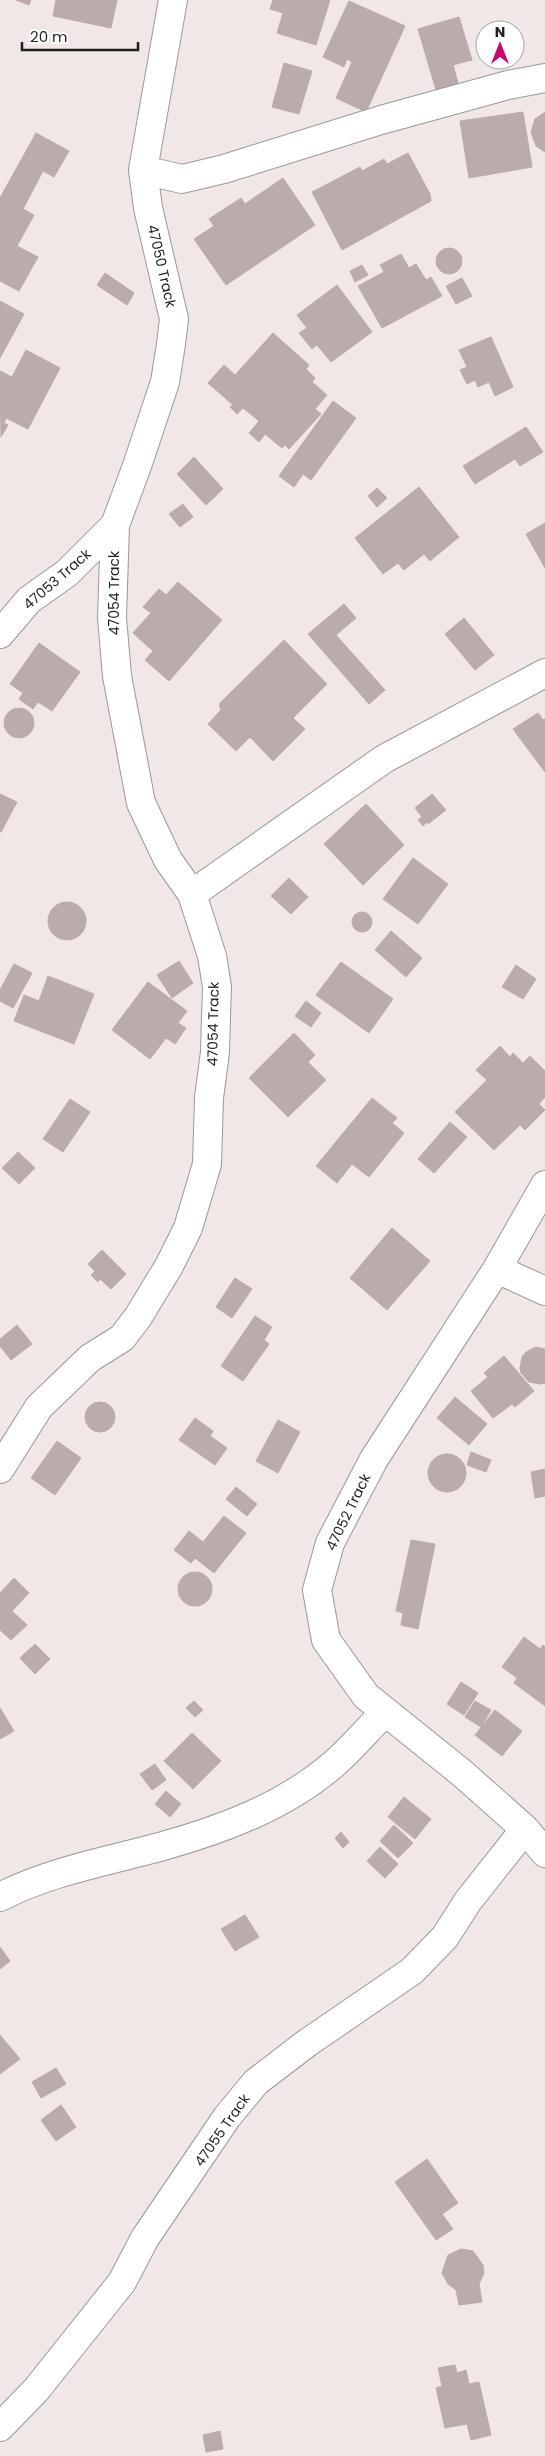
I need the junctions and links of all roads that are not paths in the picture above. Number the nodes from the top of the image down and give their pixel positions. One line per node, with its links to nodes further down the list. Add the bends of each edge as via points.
1 (173, 0): 3 (street, 47050 Track)
2 (545, 78): 3 (street, via 381,120 182,179)
3 (143, 170): 4 (street, 47050 Track, via 148,208 174,320 165,382)
4 (115, 525): 5 (street, 47053 Track, via 67,573 29,600); 7 (street, 47054 Track, via 112,627 117,676 141,803 168,860)
5 (0, 634)
6 (545, 673): 7 (street, via 384,759)
7 (192, 894): 11 (street, 47054 Track, via 212,956 217,987 207,1164 188,1228 158,1286 133,1324 122,1338 90,1358 40,1407)
8 (545, 1186): 9 (street, 47052 Track)
9 (497, 1269): 10 (street); 12 (street, 47052 Track, via 374,1459 330,1543 317,1590 326,1640 366,1696)
10 (545, 1291)
11 (0, 1469)
12 (384, 1713): 13 (street, 47052 Track, via 463,1774); 15 (street, via 336,1762 297,1791 253,1814 218,1829 66,1872)
13 (525, 1829): 14 (street, 47052 Track); 16 (street, 47055 Track, via 468,1901 445,1937 412,1971 256,2082 227,2117 145,2238 122,2282 36,2390)
14 (545, 1853)
15 (0, 1897)
16 (0, 2428)

